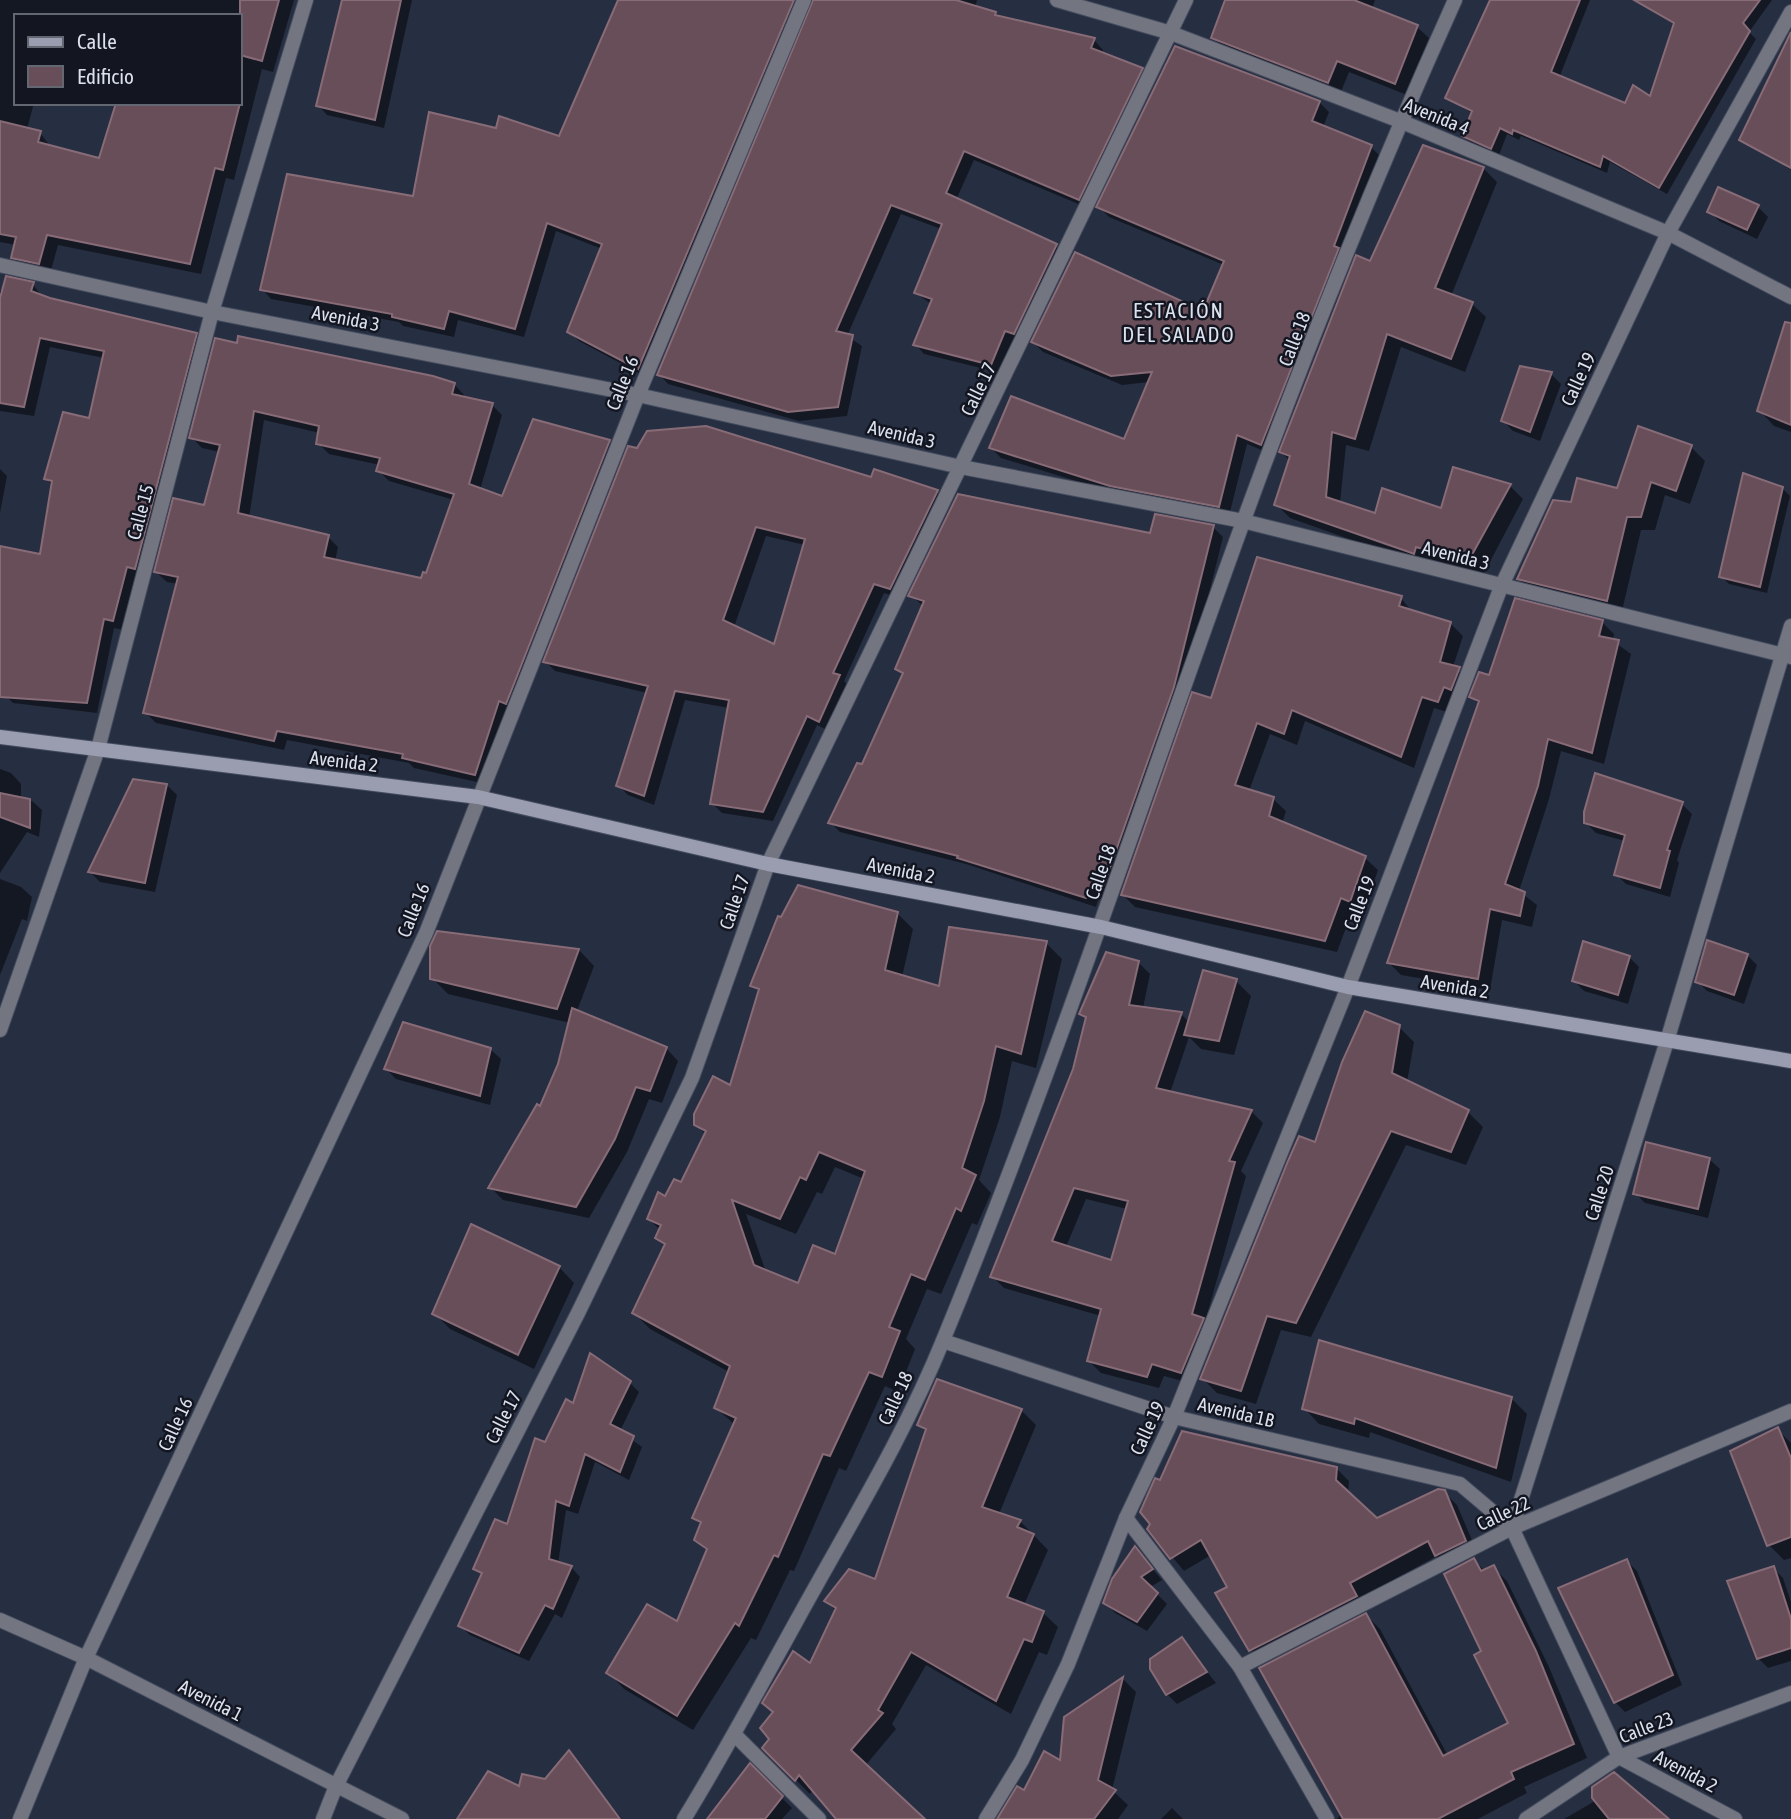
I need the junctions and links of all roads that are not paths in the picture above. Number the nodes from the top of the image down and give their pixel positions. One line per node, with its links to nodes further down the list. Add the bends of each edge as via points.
1 (306, 0): 12 (street, Calle 15)
2 (804, 0): 13 (street, Calle 16)
3 (1057, 0): 7 (street, Avenida 4)
4 (1186, 0): 7 (street, Calle 17)
5 (1455, 0): 8 (street, Calle 18)
6 (1791, 12): 9 (street, Calle 19)
7 (1171, 33): 8 (street, Avenida 4); 14 (street, Calle 17)
8 (1400, 121): 9 (street, Avenida 4); 15 (street, Calle 18)
9 (1668, 233): 11 (street, Avenida 4); 16 (street, Calle 19)
10 (0, 265): 12 (street, Avenida 3)
11 (1791, 297)
12 (212, 312): 13 (street, Avenida 3); 20 (street, Calle 15)
13 (638, 395): 14 (street, Avenida 3); 21 (street, Calle 16)
14 (961, 467): 15 (street, Avenida 3); 22 (street, Calle 17)
15 (1243, 522): 16 (street, Avenida 3); 23 (street, Calle 18)
16 (1501, 587): 18 (street, Avenida 3); 24 (street, Calle 19)
17 (1791, 626): 18 (street, Calle 20)
18 (1786, 656): 26 (street, Calle 20)
19 (0, 737): 20 (street, Avenida 2)
20 (98, 749): 21 (street, Avenida 2); 25 (street, Calle 15)
21 (478, 797): 22 (street, Avenida 2); 34 (street, Calle 16, via 426,933)
22 (768, 864): 23 (street, Avenida 2); 39 (street, Calle 17, via 692,1079)
23 (1101, 927): 24 (street, Avenida 2); 28 (street, Calle 18)
24 (1348, 987): 26 (street, Avenida 2); 30 (street, Calle 19)
25 (0, 1030)
26 (1667, 1041): 27 (street, Avenida 2); 32 (street, Calle 20)
27 (1791, 1061)
28 (943, 1341): 30 (street, Avenida 1B); 37 (street, Calle 18, via 880,1476)
29 (1791, 1411): 32 (street, Calle 22)
30 (1174, 1417): 31 (street, Calle 19); 32 (street, Avenida 1B, via 1460,1484)
31 (1126, 1518): 35 (street); 45 (street, Calle 19, via 1068,1664 1022,1760)
32 (1512, 1528): 35 (street, Calle 22); 38 (street)
33 (0, 1620): 34 (street, Avenida 1)
34 (86, 1658): 39 (street, Avenida 1); 40 (street, Calle 16)
35 (1240, 1667): 46 (street)
36 (1791, 1693): 38 (street, Calle 23)
37 (736, 1736): 43 (street, Calle 18); 44 (street)
38 (1619, 1757): 47 (street, Calle 23); 48 (street, Avenida 2)
39 (336, 1786): 41 (street, Calle 17); 42 (street, Avenida 1)
40 (20, 1819)
41 (323, 1819)
42 (402, 1819)
43 (684, 1819)
44 (819, 1819)
45 (986, 1819)
46 (1327, 1819)
47 (1526, 1819)
48 (1735, 1819)

